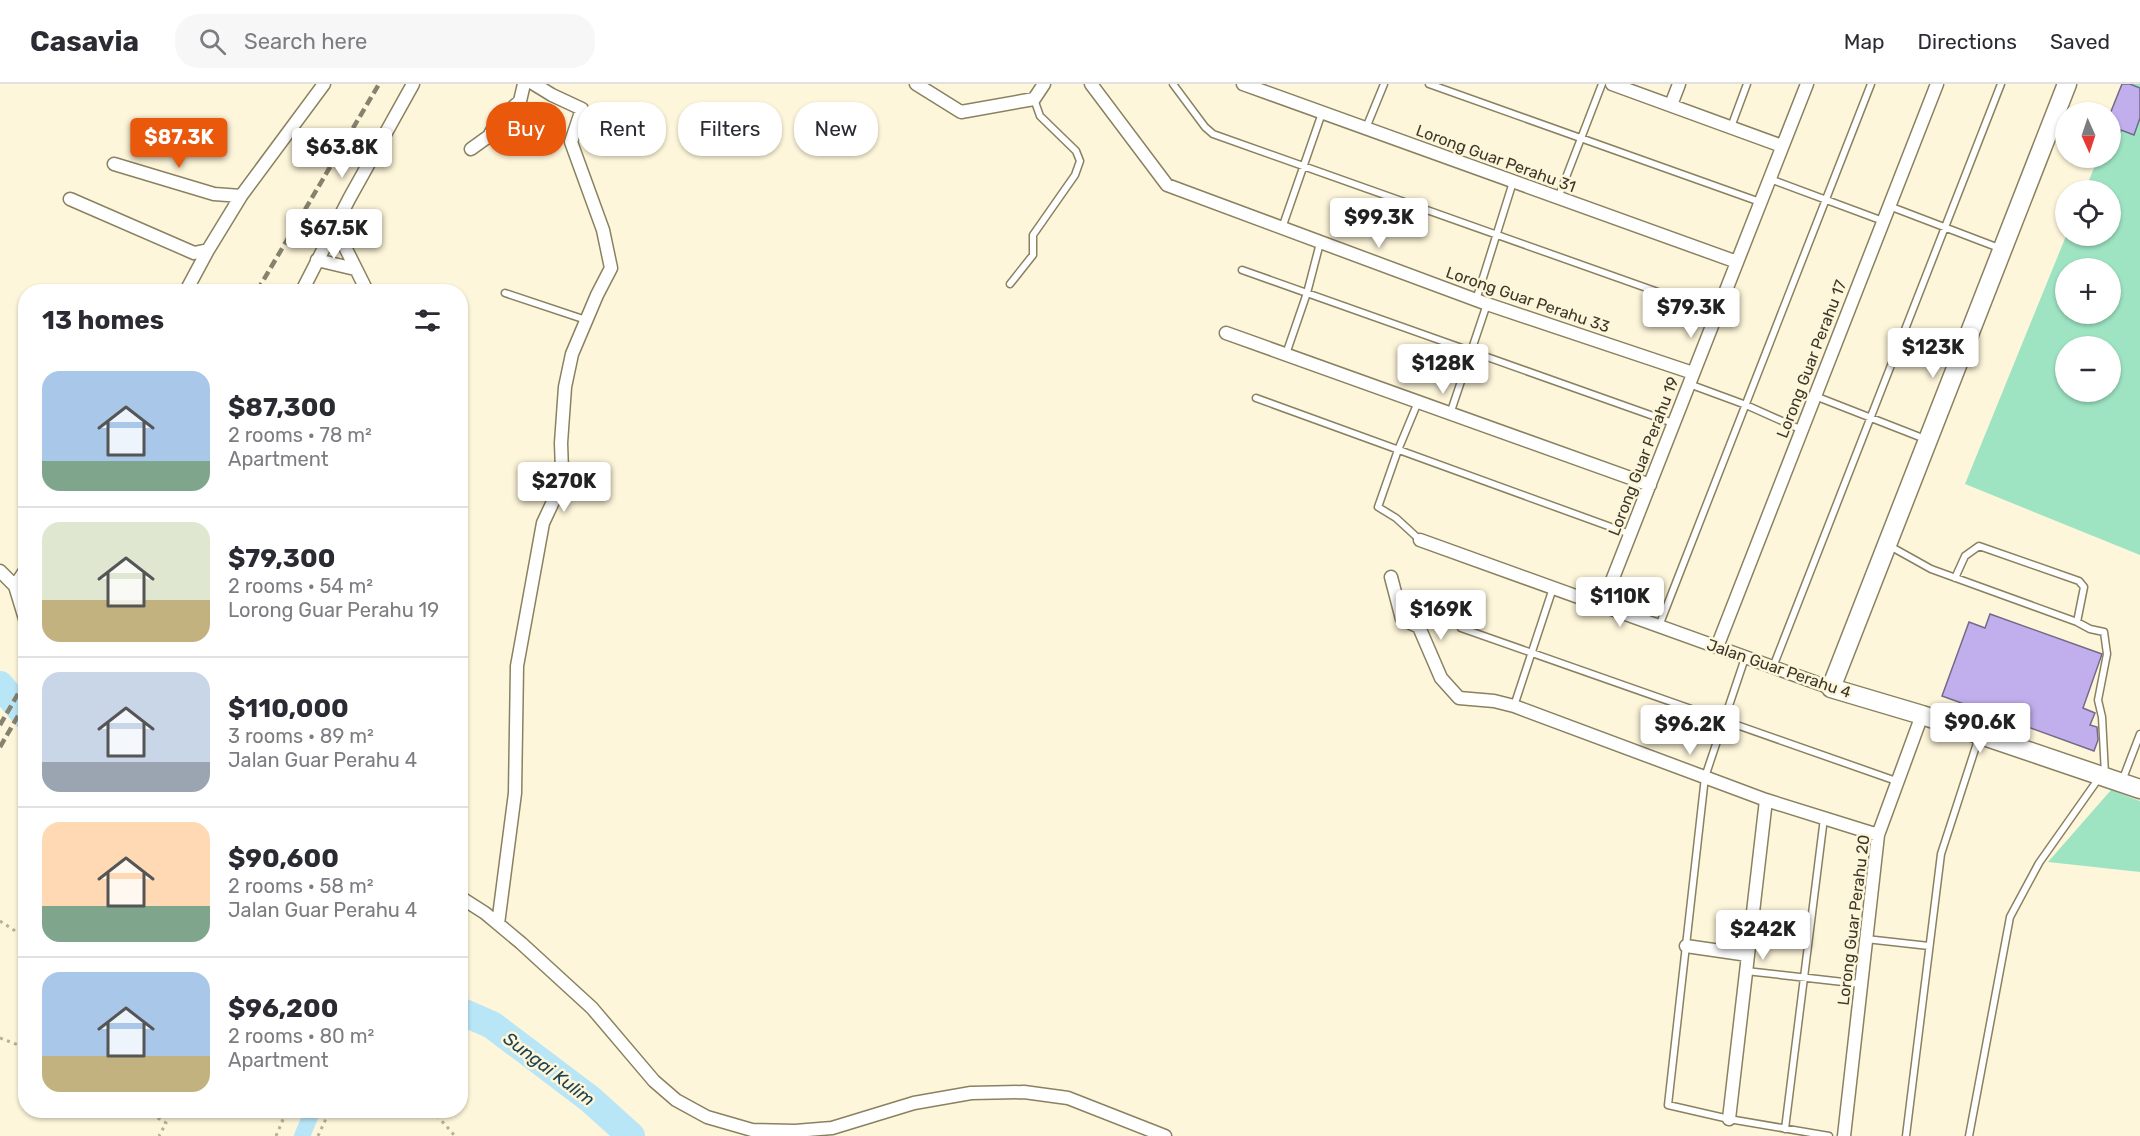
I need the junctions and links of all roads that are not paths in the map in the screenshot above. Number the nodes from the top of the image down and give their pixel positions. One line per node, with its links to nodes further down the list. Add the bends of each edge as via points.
1 (324, 84): 33 (street)
2 (413, 84): 39 (street)
3 (524, 84): 28 (street, via 520,101 497,122 493,138)
4 (534, 84): 59 (street, via 582,109 571,142 603,230 611,268)
5 (916, 84): 21 (street, via 961,112)
6 (1044, 84): 21 (street)
7 (1091, 84): 42 (street, Lorong Guar Perahu 33, via 1167,185)
8 (1173, 84): 30 (lane, via 1213,134)
9 (1243, 84): 23 (street, Lorong Guar Perahu 31)
10 (1384, 84): 25 (lane)
11 (1430, 84): 26 (lane)
12 (1602, 84): 26 (lane)
13 (1678, 84): 22 (street)
14 (1748, 84): 24 (lane)
15 (1807, 84): 27 (street, Lorong Guar Perahu 19)
16 (1871, 84): 36 (lane)
17 (1937, 84): 38 (street, Lorong Guar Perahu 17)
18 (2001, 84): 41 (lane)
19 (2067, 84): 45 (street)
20 (1615, 85): 22 (street)
21 (1034, 99): 54 (lane, via 1040,116 1076,151 1080,160 1075,175 1033,235 1033,255)
22 (1671, 105): 24 (street)
23 (1322, 112): 25 (street, Lorong Guar Perahu 31); 30 (lane)
24 (1731, 127): 27 (street)
25 (1366, 128): 32 (street, Lorong Guar Perahu 31)
26 (1581, 138): 34 (lane); 37 (lane)
27 (1782, 146): 31 (street, Lorong Guar Perahu 19)
28 (471, 148)
29 (114, 164): 33 (street, via 214,194)
30 (1304, 166): 42 (lane); 43 (lane)
31 (1770, 179): 36 (lane); 37 (street, Lorong Guar Perahu 19)
32 (1513, 182): 34 (street, Lorong Guar Perahu 31); 43 (lane)
33 (241, 196): 46 (street)
34 (1558, 198): 48 (street, Lorong Guar Perahu 31)
35 (70, 199): 46 (street, via 194,253)
36 (1826, 200): 40 (lane); 67 (lane)
37 (1760, 202): 48 (street, Lorong Guar Perahu 19)
38 (1889, 206): 40 (street, Lorong Guar Perahu 17); 41 (lane)
39 (340, 217): 47 (street); 49 (street, via 343,243)
40 (1883, 221): 64 (street, Lorong Guar Perahu 17)
41 (1946, 226): 45 (lane); 69 (lane)
42 (1282, 228): 44 (street, Lorong Guar Perahu 33)
43 (1496, 234): 57 (lane); 58 (lane)
44 (1320, 243): 56 (lane); 57 (street, Lorong Guar Perahu 33)
45 (2003, 249): 72 (street)
46 (208, 250): 51 (street)
47 (317, 260): 49 (street); 52 (street)
48 (1737, 262): 58 (street, Lorong Guar Perahu 19)
49 (355, 269): 53 (street)
50 (1242, 270): 56 (lane)
51 (190, 284)
52 (305, 284)
53 (363, 284)
54 (1010, 284)
55 (505, 292): 59 (lane)
56 (1307, 293): 61 (lane); 62 (lane)
57 (1482, 302): 61 (lane); 63 (street, Lorong Guar Perahu 33)
58 (1717, 313): 63 (street, Lorong Guar Perahu 19)
59 (587, 320): 107 (street, via 572,354 565,387 562,471 558,491 543,523 517,666 515,794)
60 (1226, 333): 62 (street)
61 (1471, 351): 68 (lane); 70 (lane)
62 (1286, 355): 66 (street)
63 (1691, 379): 67 (lane); 70 (street, Lorong Guar Perahu 19)
64 (1815, 396): 69 (lane); 71 (street, Lorong Guar Perahu 17)
65 (1256, 398): 73 (lane)
66 (1418, 402): 68 (street); 73 (lane)
67 (1746, 405): 71 (lane); 87 (lane)
68 (1450, 414): 74 (street)
69 (1872, 417): 72 (lane); 92 (lane)
70 (1674, 423): 74 (street, Lorong Guar Perahu 19)
71 (1802, 430): 89 (street, Lorong Guar Perahu 17)
72 (1928, 441): 77 (street)
73 (1398, 450): 75 (lane); 76 (lane, via 1378,507)
74 (1650, 485): 75 (street, Lorong Guar Perahu 19)
75 (1630, 534): 85 (street, Lorong Guar Perahu 19)
76 (1420, 540): 83 (street, Jalan Guar Perahu 4)
77 (1888, 545): 80 (lane); 93 (street)
78 (0, 571): 82 (street)
79 (1391, 577): 94 (street, via 1402,619 1419,627 1449,689 1459,698)
80 (1955, 578): 86 (lane); 86 (lane, via 1965,556 1979,546 2079,581 2084,587)
81 (18, 581): 82 (street)
82 (15, 585): 84 (street)
83 (1553, 588): 85 (street, Jalan Guar Perahu 4); 90 (lane)
84 (18, 595)
85 (1602, 606): 87 (street, Jalan Guar Perahu 4)
86 (2077, 622): 100 (lane, via 2103,632 2107,654 2098,700)
87 (1659, 626): 89 (street, Jalan Guar Perahu 4)
88 (1461, 628): 90 (lane)
89 (1717, 647): 91 (street, Jalan Guar Perahu 4)
90 (1531, 653): 94 (lane); 96 (lane)
91 (1746, 657): 92 (street, Jalan Guar Perahu 4); 96 (lane)
92 (1773, 667): 93 (street, Jalan Guar Perahu 4)
93 (1831, 688): 95 (street, Jalan Guar Perahu 4)
94 (1514, 706): 99 (street)
95 (1922, 715): 98 (street, Jalan Guar Perahu 4); 101 (street, Lorong Guar Perahu 20)
96 (1723, 721): 99 (lane); 101 (lane)
97 (2140, 734): 100 (lane)
98 (1979, 735): 100 (street, Jalan Guar Perahu 4); 110 (lane, via 1941,854)
99 (1705, 777): 103 (street); 109 (lane)
100 (2109, 778): 102 (street, Jalan Guar Perahu 4); 121 (lane, via 2039,863 2010,918)
101 (1899, 782): 105 (street, Lorong Guar Perahu 20)
102 (2140, 789)
103 (1766, 800): 104 (street); 111 (street)
104 (1824, 818): 105 (street); 113 (lane)
105 (1878, 835): 108 (street, Lorong Guar Perahu 20)
106 (468, 903): 107 (street)
107 (498, 924): 117 (street, via 592,1008 654,1081 676,1100 707,1117 752,1130 795,1131 832,1128 914,1103 971,1093 1024,1092 1068,1098)
108 (1866, 939): 110 (lane); 114 (street, Lorong Guar Perahu 20)
109 (1686, 945): 111 (street); 115 (lane, via 1668,1105)
110 (1929, 946): 120 (lane)
111 (1748, 955): 112 (street)
112 (1746, 971): 113 (lane); 115 (street)
113 (1804, 977): 114 (lane); 116 (lane)
114 (1861, 984): 119 (street, Lorong Guar Perahu 20)
115 (1729, 1119): 116 (lane)
116 (1785, 1130): 118 (lane)
117 (1165, 1136)
118 (1829, 1136)
119 (1844, 1136)
120 (1906, 1136)
121 (1969, 1136)

